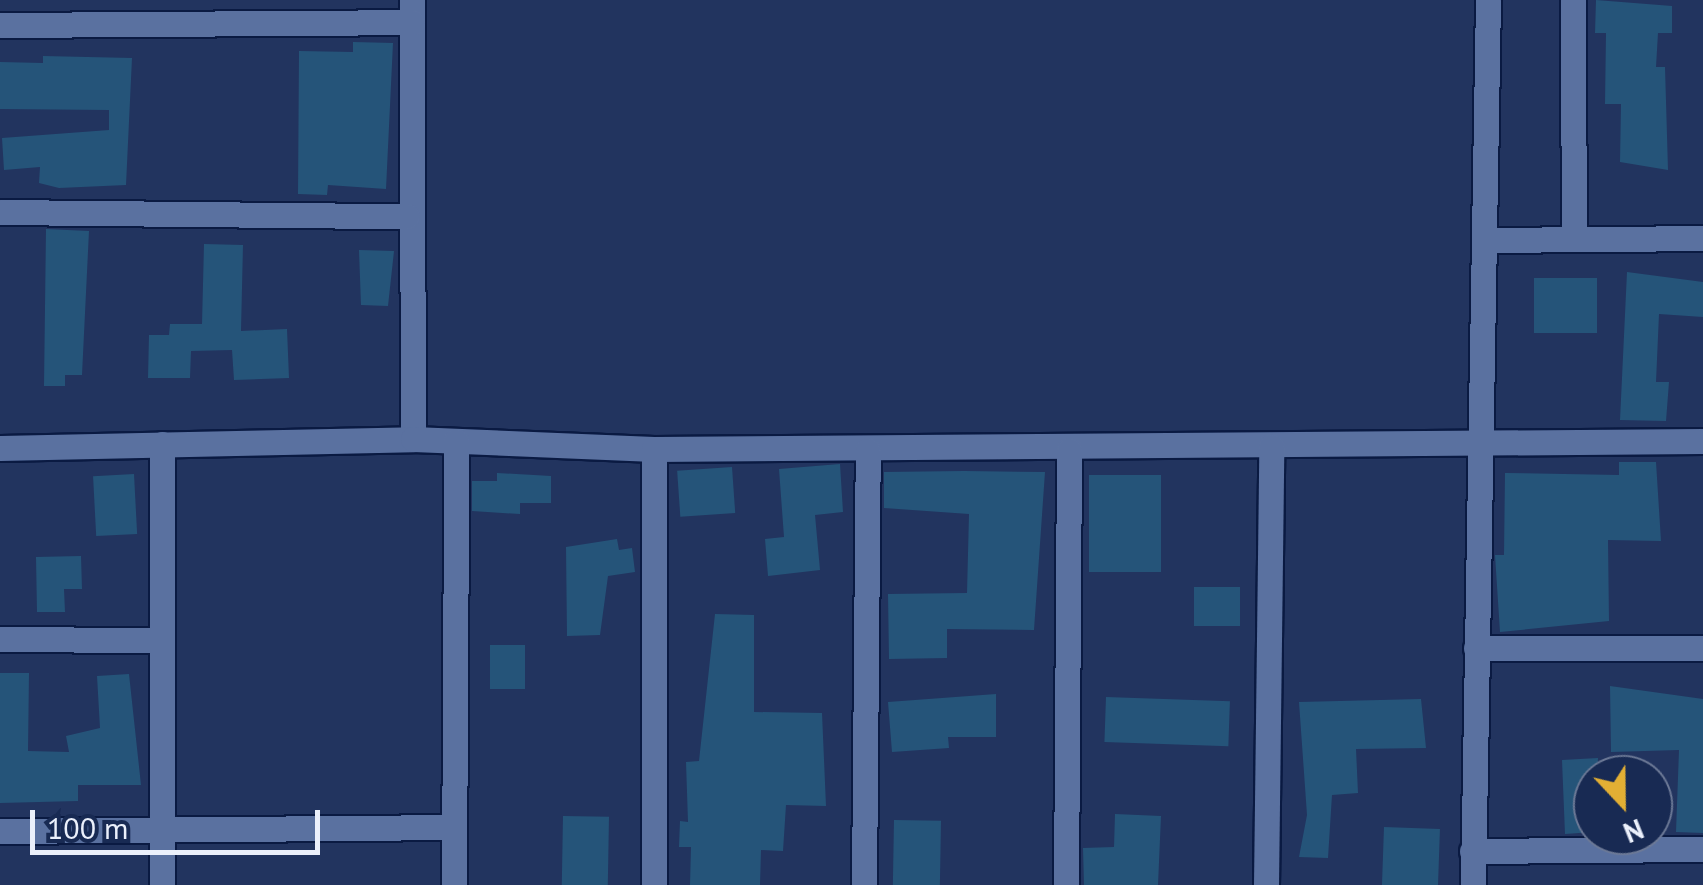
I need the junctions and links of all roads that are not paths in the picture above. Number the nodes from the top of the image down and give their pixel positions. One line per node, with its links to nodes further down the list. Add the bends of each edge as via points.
1 (1488, 0): 9 (street)
2 (1572, 0): 8 (street)
3 (412, 11): 4 (street); 6 (street)
4 (0, 24)
5 (0, 212): 6 (street)
6 (407, 216): 10 (street)
7 (1703, 238): 8 (street)
8 (1574, 239): 9 (street)
9 (1485, 240): 12 (street)
10 (412, 440): 11 (street); 14 (street)
11 (456, 440): 17 (street); 24 (street)
12 (1477, 441): 13 (street); 15 (street); 22 (street)
13 (1703, 441)
14 (162, 444): 16 (street); 21 (street)
15 (1271, 446): 19 (street); 34 (street)
16 (0, 448)
17 (654, 450): 18 (street); 31 (street)
18 (868, 450): 19 (street); 32 (street)
19 (1069, 450): 33 (street)
20 (0, 639): 21 (street)
21 (162, 640): 26 (street)
22 (1476, 648): 23 (street); 28 (street)
23 (1703, 648)
24 (454, 827): 26 (street); 30 (street)
25 (0, 831): 26 (street)
26 (162, 831): 29 (street)
27 (1703, 849): 28 (street)
28 (1472, 851): 35 (street)
29 (162, 885)
30 (454, 885)
31 (654, 885)
32 (864, 885)
33 (1066, 885)
34 (1266, 885)
35 (1474, 885)

